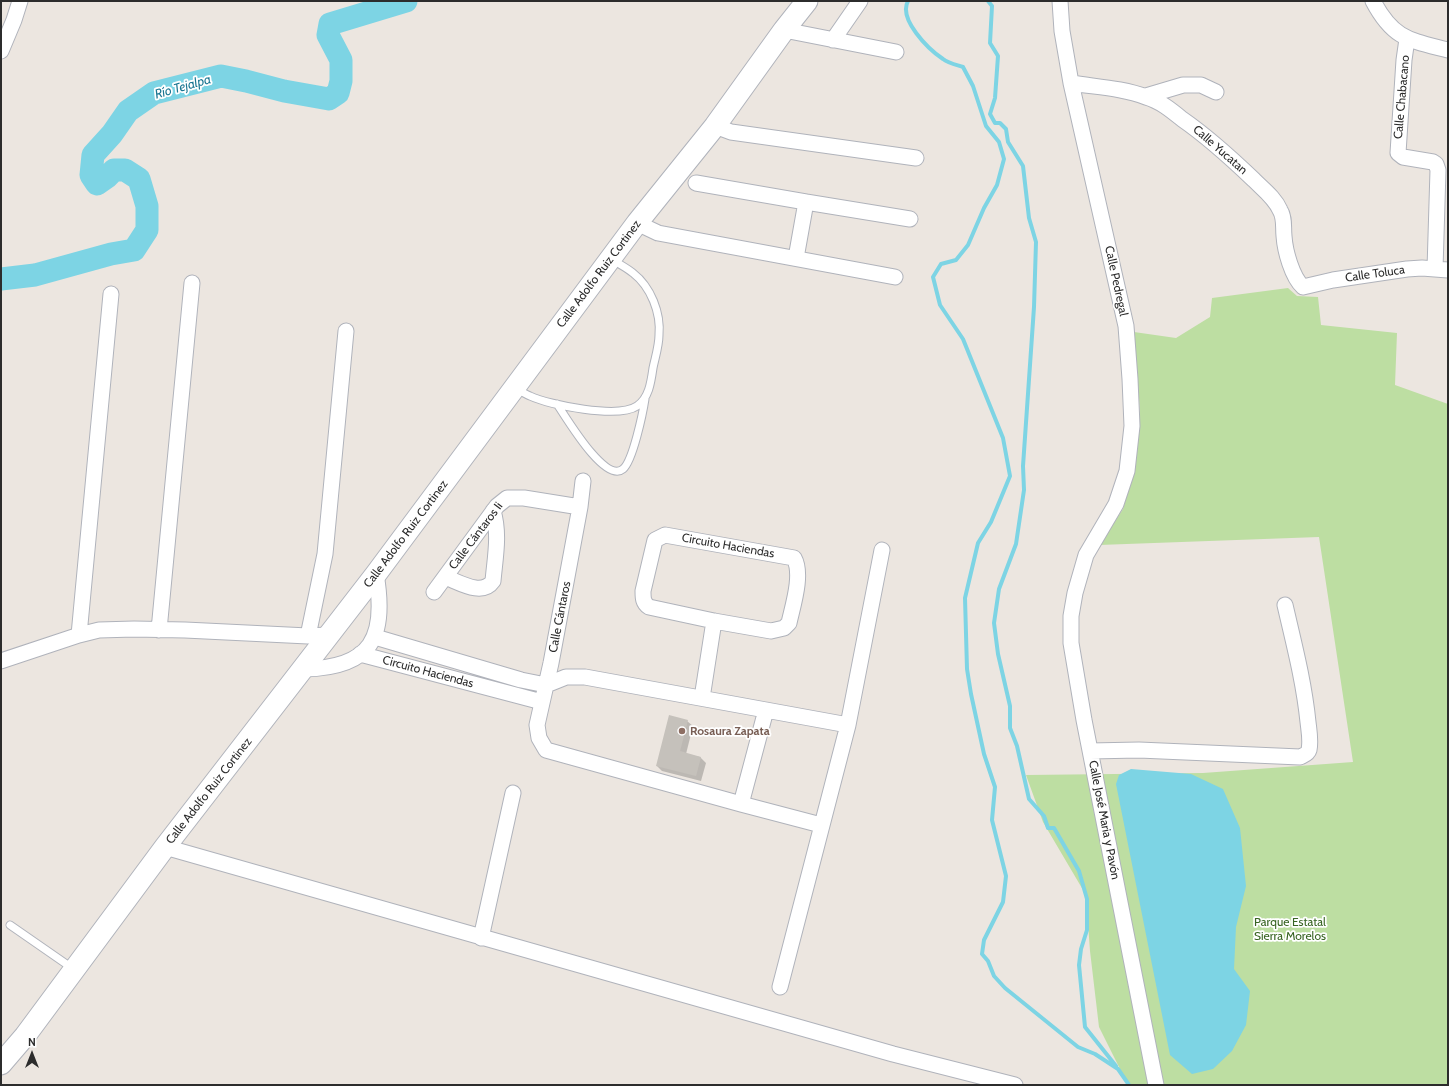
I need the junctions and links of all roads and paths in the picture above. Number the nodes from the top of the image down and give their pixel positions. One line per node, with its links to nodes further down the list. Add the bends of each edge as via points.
1 (20, 1): 10 (street)
2 (807, 1): 6 (main road, Calle Adolfo Ruiz Cortinez)
3 (860, 1): 8 (street)
4 (1060, 1): 12 (street, Calle Pedregal, via 1062,31)
5 (1373, 1): 7 (street, via 1388,26)
6 (784, 30): 8 (street); 15 (main road, Calle Adolfo Ruiz Cortinez)
7 (1407, 38): 9 (street); 23 (street, Calle Chabacano, via 1398,153 1403,157 1436,164)
8 (833, 40): 11 (street)
9 (1448, 50)
10 (1, 51)
11 (896, 52)
12 (1071, 83): 14 (street, Calle Yucatan); 36 (street, Calle Pedregal, via 1126,326 1132,426 1127,471 1116,504)
13 (1216, 92): 14 (street, via 1201,85 1183,85)
14 (1146, 96): 26 (street, Calle Yucatan, via 1161,103 1206,135 1274,200 1283,216 1287,254 1296,279)
15 (715, 126): 16 (street, via 731,132); 20 (main road, Calle Adolfo Ruiz Cortinez)
16 (916, 158)
17 (696, 183): 18 (street)
18 (806, 202): 19 (street); 21 (street)
19 (910, 219)
20 (637, 223): 21 (street, via 658,232); 22 (main road, Calle Adolfo Ruiz Cortinez)
21 (796, 258): 24 (street)
22 (611, 259): 29 (main road, Calle Adolfo Ruiz Cortinez); 30 (lane, via 634,273 645,286 653,299 657,314 659,335)
23 (1442, 270): 26 (street, Calle Toluca, via 1407,269)
24 (895, 277)
25 (192, 283): 42 (street)
26 (1303, 287)
27 (111, 294): 43 (street)
28 (346, 330): 44 (street)
29 (514, 388): 31 (lane); 37 (main road, Calle Adolfo Ruiz Cortinez)
30 (646, 399): 31 (lane, via 636,407 622,411 586,410); 31 (lane, via 630,455 624,468 619,471 601,464)
31 (557, 404)
32 (584, 481): 33 (street, Calle Cántaros)
33 (580, 507): 34 (street, Calle Cántaros Ii, via 524,498 506,498); 49 (street, Calle Cántaros)
34 (493, 511): 38 (street, Calle Cántaros Ii); 38 (street, via 497,524 497,547 493,581 490,586 478,589)
35 (882, 550): 53 (street)
36 (1086, 555): 54 (street, Calle José Maria y Pavón, via 1071,616 1071,643)
37 (376, 574): 44 (main road, Calle Adolfo Ruiz Cortinez); 45 (street, via 380,608)
38 (445, 577): 39 (street, Calle Cántaros Ii)
39 (434, 592)
40 (1285, 605): 54 (street, via 1307,709 1310,742 1306,755 1300,757 1138,750)
41 (714, 621): 41 (street, Circuito Haciendas, via 771,631 784,628 789,623 798,577 794,558 665,535 655,540 643,591 644,604); 50 (street)
42 (159, 630): 43 (street, via 99,630); 44 (street)
43 (79, 634): 47 (street)
44 (318, 636): 48 (main road, Calle Adolfo Ruiz Cortinez)
45 (375, 637): 46 (street); 49 (street, Circuito Haciendas, via 501,676)
46 (360, 654): 48 (street, via 340,665); 51 (street, Circuito Haciendas)
47 (1, 661)
48 (304, 668): 58 (main road, Calle Adolfo Ruiz Cortinez)
49 (546, 684): 50 (street, Circuito Haciendas, via 566,677 585,677); 51 (street, Calle Cántaros)
50 (702, 698): 52 (street, Circuito Haciendas)
51 (542, 702): 56 (street, Calle Cántaros, via 537,725 539,738 546,750)
52 (766, 710): 53 (street, Circuito Haciendas); 56 (street)
53 (848, 725): 57 (street)
54 (1090, 751): 65 (street, Calle José Maria y Pavón)
55 (513, 793): 60 (street)
56 (741, 804): 57 (street)
57 (821, 825): 62 (street)
58 (165, 847): 60 (street); 61 (main road, Calle Adolfo Ruiz Cortinez)
59 (10, 925): 61 (lane)
60 (481, 938): 64 (street, via 893,1054)
61 (74, 969): 63 (main road, Calle Adolfo Ruiz Cortinez)
62 (780, 987)
63 (1, 1064)
64 (1015, 1085)
65 (1156, 1085)

